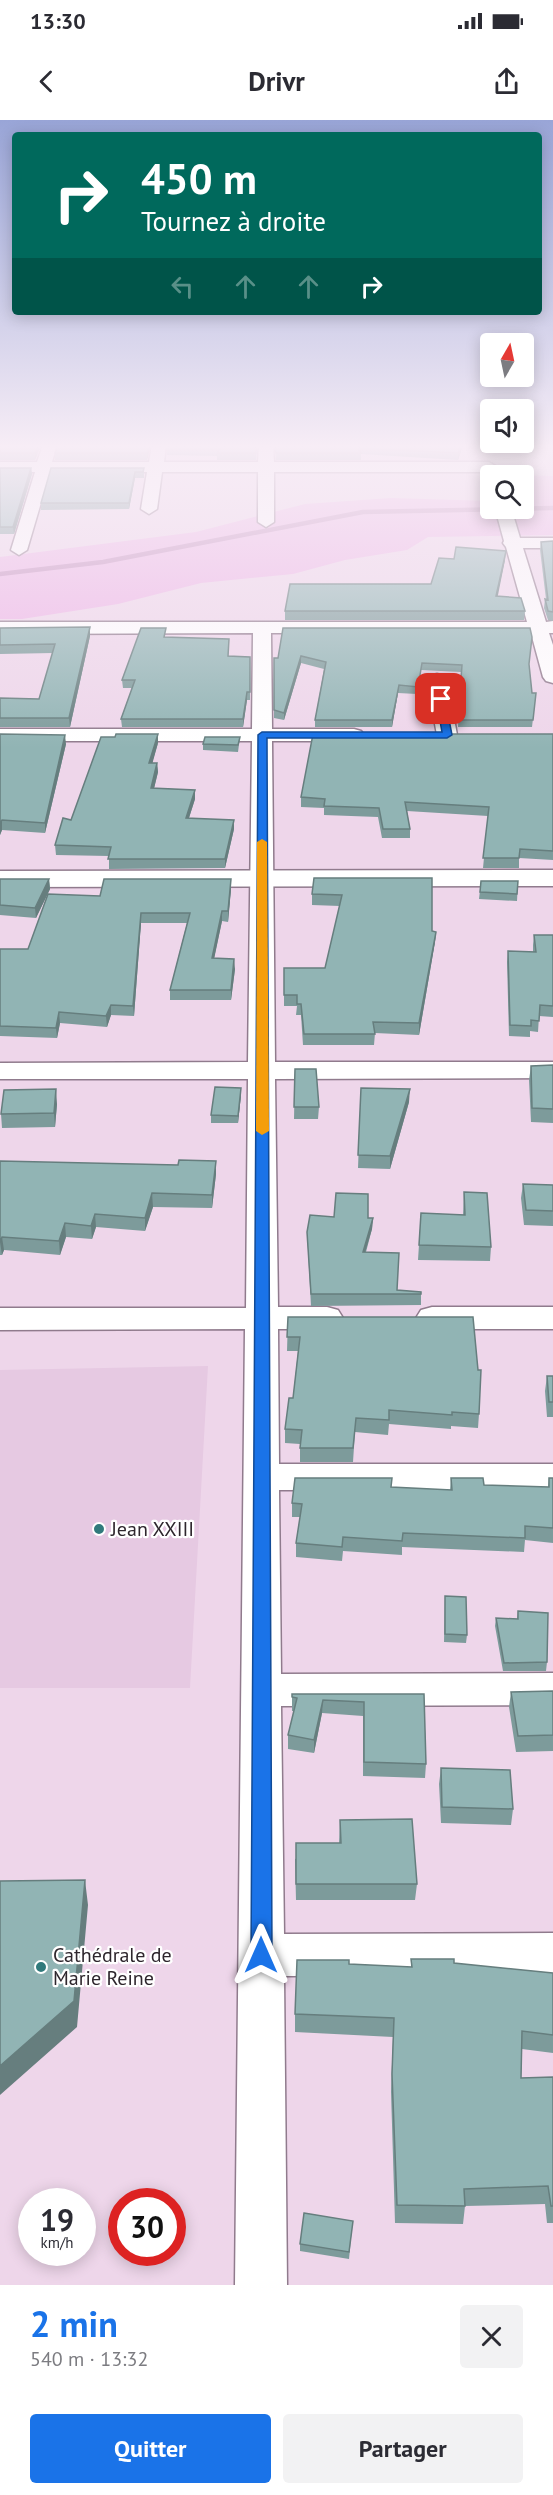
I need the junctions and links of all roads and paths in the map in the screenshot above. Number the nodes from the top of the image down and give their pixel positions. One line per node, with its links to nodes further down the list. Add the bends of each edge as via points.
1 (20, 546): 3 (street)
2 (512, 546): 5 (street)
3 (19, 550)
4 (262, 627): 5 (street); 6 (street); 10 (street)
5 (545, 627): 7 (street)
6 (0, 628)
7 (553, 677)
8 (437, 680): 13 (street)
9 (0, 735): 10 (street)
10 (262, 735): 11 (street); 15 (street)
11 (378, 735)
12 (424, 735): 13 (street)
13 (447, 735): 14 (street)
14 (471, 735)
15 (262, 878): 16 (street); 17 (street); 18 (street)
16 (553, 878)
17 (0, 879)
18 (262, 1070): 19 (street); 20 (street); 22 (street)
19 (553, 1070)
20 (0, 1071)
21 (0, 1318): 22 (street)
22 (262, 1318): 23 (street); 26 (street)
23 (355, 1318)
24 (402, 1318): 25 (street)
25 (553, 1318)
26 (262, 1477): 27 (street); 29 (street)
27 (553, 1477)
28 (553, 1689): 29 (street)
29 (261, 1690): 31 (street)
30 (553, 1954): 31 (street)
31 (261, 1955): 32 (street)
32 (261, 2285)

